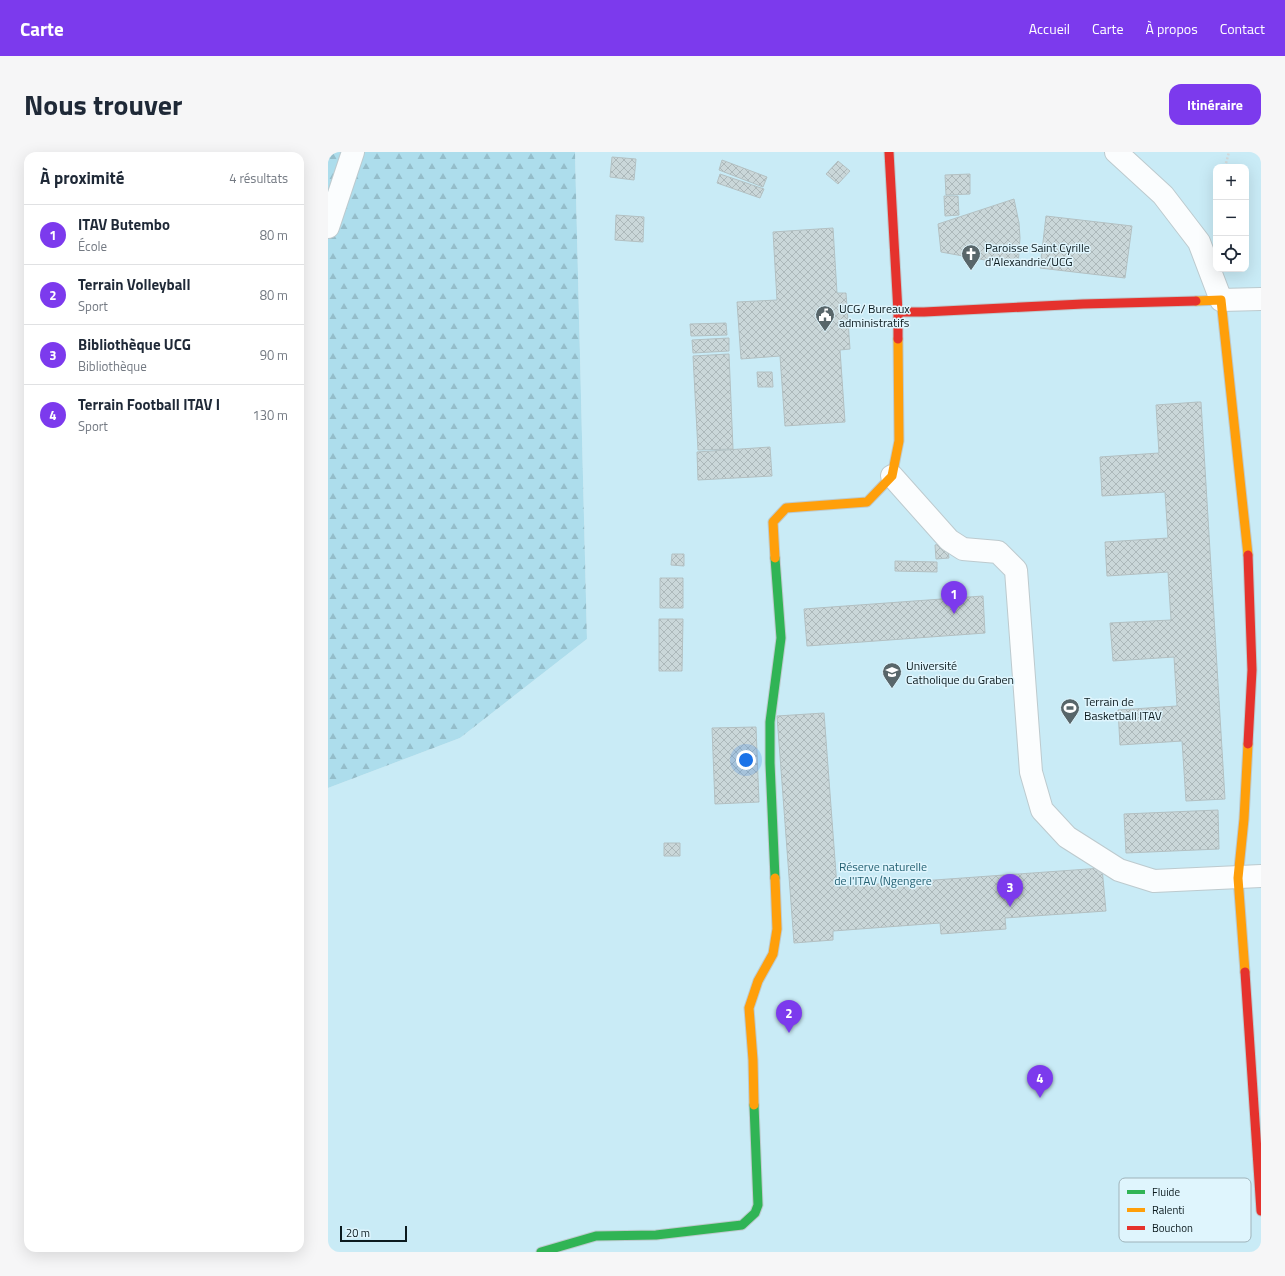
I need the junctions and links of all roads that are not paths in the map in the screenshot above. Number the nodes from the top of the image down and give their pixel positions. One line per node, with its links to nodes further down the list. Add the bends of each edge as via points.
1 (353, 152): 4 (street)
2 (889, 152): 7 (street)
3 (1116, 152): 6 (street, via 1163,195 1199,242)
4 (328, 227)
5 (1261, 299): 6 (street)
6 (1221, 300): 7 (street); 10 (street, via 1249,560 1252,662 1244,819)
7 (898, 312): 8 (street, via 900,441)
8 (892, 476): 10 (street, via 949,540 963,549 998,552 1016,570 1031,772 1042,810 1067,837 1119,870 1154,881); 12 (street, via 867,502 786,508 773,522 782,638 770,722 777,929 773,954 758,982 749,1008 759,1204 754,1217 742,1225 656,1234 596,1236)
9 (1261, 876): 10 (street)
10 (1238, 878): 11 (street)
11 (1261, 1210)
12 (541, 1252)

